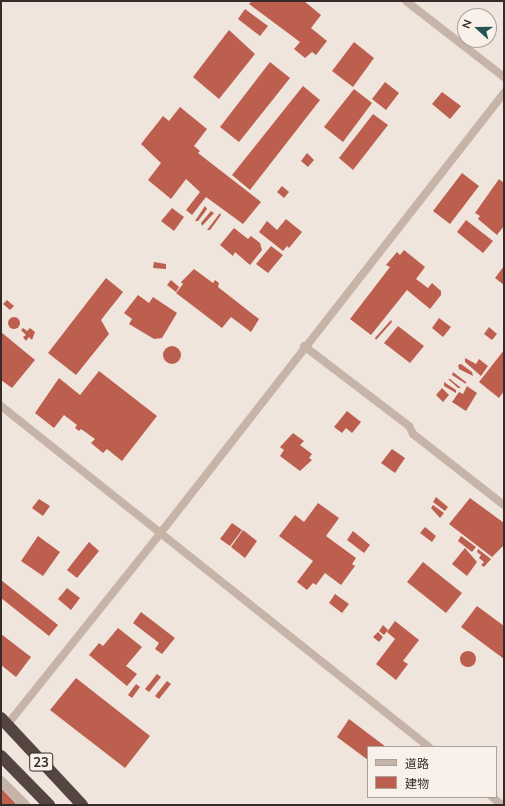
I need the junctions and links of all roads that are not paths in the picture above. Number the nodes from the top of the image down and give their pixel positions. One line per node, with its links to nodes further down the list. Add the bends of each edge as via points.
1 (406, 1): 2 (lane)
2 (504, 77)
3 (504, 93): 4 (lane)
4 (304, 346): 6 (lane, via 409,426 413,434); 7 (lane)
5 (1, 406): 7 (lane)
6 (504, 505)
7 (159, 535): 8 (lane); 9 (lane)
8 (4, 722): 15 (highway, 23)
9 (427, 746)
10 (1, 756): 14 (highway, 23)
11 (1, 781): 13 (street)
12 (493, 798): 16 (lane)
13 (25, 805)
14 (49, 805)
15 (82, 805)
16 (502, 805)

